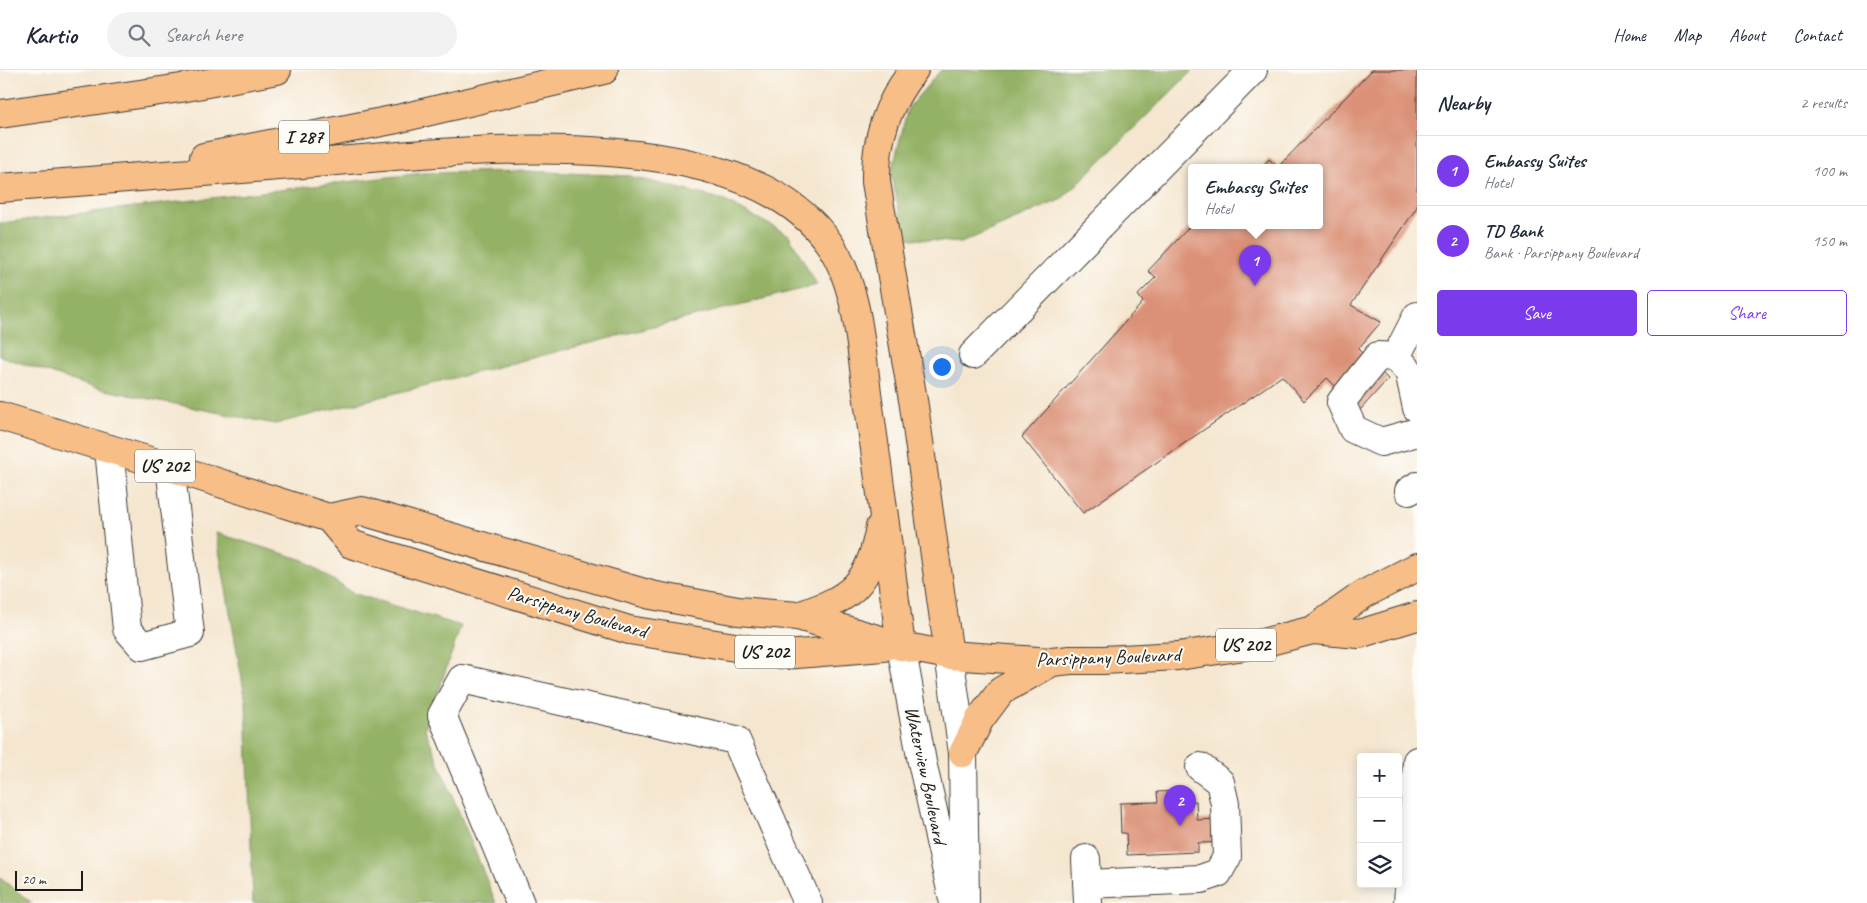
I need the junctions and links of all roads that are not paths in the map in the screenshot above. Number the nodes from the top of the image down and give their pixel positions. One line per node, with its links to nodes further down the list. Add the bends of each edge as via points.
1 (277, 70): 5 (main road, via 182,88)
2 (604, 70): 6 (main road, I 287, via 415,115 194,159)
3 (914, 70): 21 (main road, via 884,124 875,160 876,182 914,406)
4 (1253, 70): 8 (street)
5 (0, 114)
6 (0, 187): 14 (main road, via 512,150 643,155 730,174 799,212 831,246 842,266 855,309)
7 (1417, 316): 9 (street)
8 (972, 355)
9 (1396, 357): 11 (street, via 1409,371); 11 (street, via 1378,356 1340,402 1353,429 1381,442)
10 (0, 416): 12 (main road, US 202)
11 (1416, 424)
12 (109, 449): 13 (main road, US 202); 13 (street, via 128,629 142,646 190,633)
13 (170, 467): 15 (main road, US 202)
14 (883, 510): 17 (main road, via 873,558 864,576 838,601); 20 (main road)
15 (330, 518): 17 (main road, Parsippany Boulevard / US 202, via 362,511 651,595 738,611); 20 (main road, Parsippany Boulevard / US 202, via 351,544 629,630 784,655)
16 (1417, 567): 19 (main road, Parsippany Boulevard / US 202, via 1364,594)
17 (798, 616): 20 (main road, Parsippany Boulevard / US 202)
18 (1417, 616): 19 (main road, Parsippany Boulevard / US 202, via 1358,634)
19 (1313, 630): 22 (main road, Parsippany Boulevard / US 202, via 1258,644 1178,656)
20 (901, 646): 21 (main road, Parsippany Boulevard / US 202); 29 (street, Waterview Boulevard, via 922,762)
21 (949, 654): 22 (main road, Parsippany Boulevard / US 202); 23 (street, Waterview Boulevard)
22 (1052, 662): 23 (main road, via 1001,691 980,719)
23 (963, 753): 30 (street, Waterview Boulevard)
24 (1417, 761): 31 (street)
25 (1210, 775): 26 (street, via 1225,804 1227,857 1218,873 1201,879)
26 (1087, 882)
27 (520, 903): 28 (street, via 442,715 462,679 736,740)
28 (808, 903)
29 (954, 903)
30 (965, 903)
31 (1408, 903)

